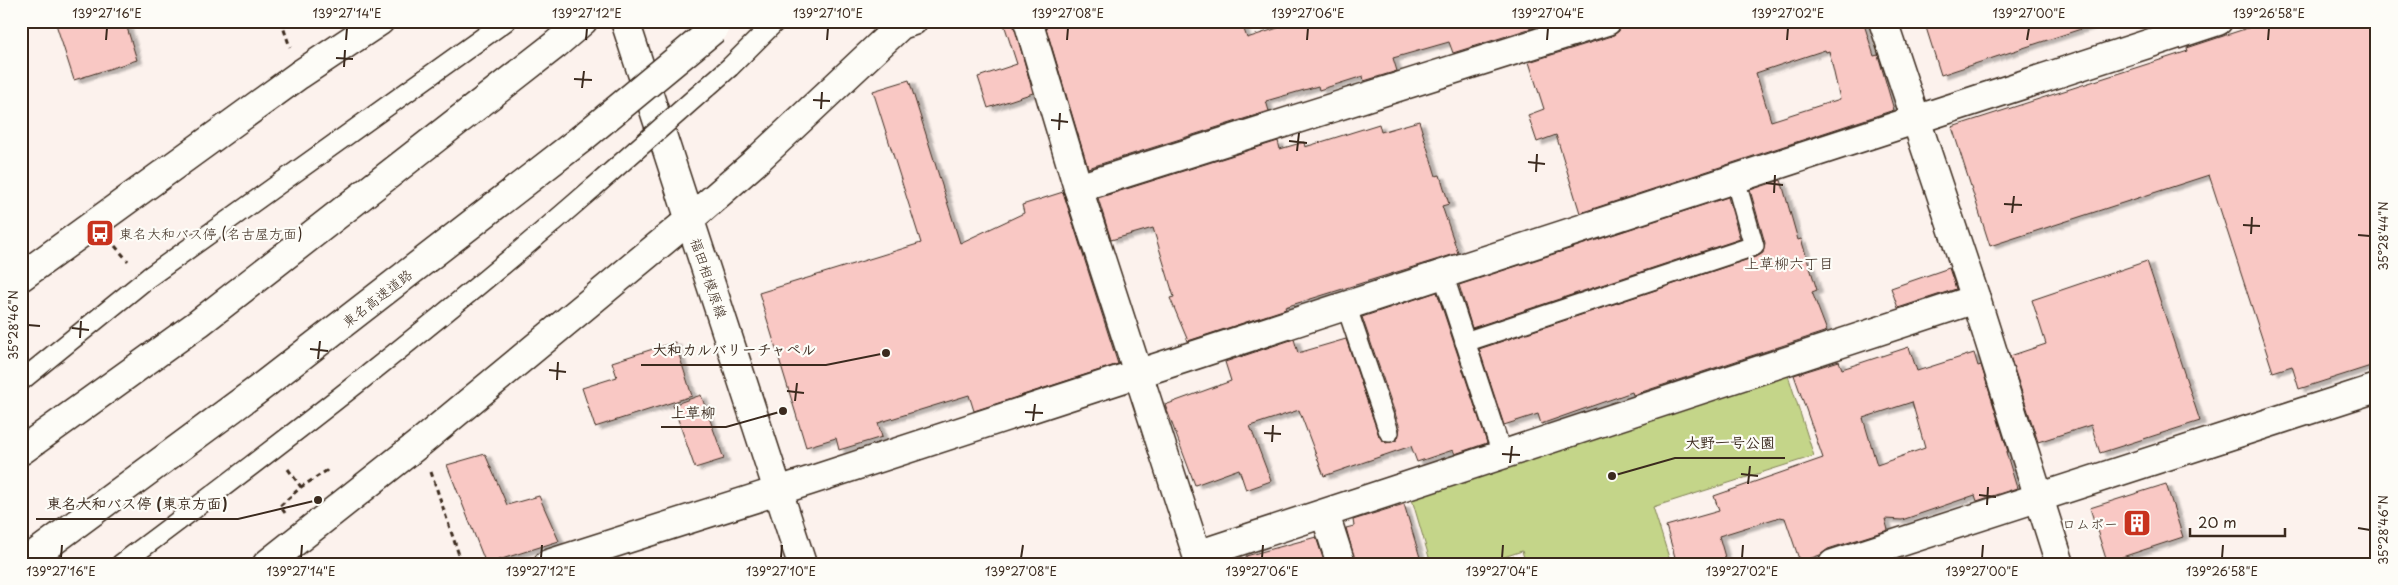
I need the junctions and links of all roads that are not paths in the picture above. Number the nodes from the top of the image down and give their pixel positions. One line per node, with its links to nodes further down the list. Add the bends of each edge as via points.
1 (380, 21): 17 (main road, via 299,75)
2 (506, 21): 22 (lane, via 150,277)
3 (583, 21): 25 (main road, via 200,323)
4 (626, 21): 15 (main road, 福田相模原線)
5 (776, 21): 32 (lane, bridge, via 730,66 524,248 289,438)
6 (913, 21): 15 (main road, via 901,26)
7 (1028, 21): 14 (main road)
8 (1607, 21): 14 (main road)
9 (1883, 21): 12 (main road)
10 (2218, 21): 12 (main road)
11 (718, 25): 31 (main road, 東名高速道路, bridge, via 581,139 256,391)
12 (1915, 121): 13 (main road); 18 (main road)
13 (1735, 179): 16 (main road); 20 (lane, via 1754,246)
14 (1078, 188): 21 (main road)
15 (689, 220): 27 (main road, 福田相模原線); 33 (main road, via 421,442)
16 (1443, 274): 19 (main road); 20 (lane)
17 (21, 277)
18 (1976, 299): 26 (main road); 28 (main road)
19 (1346, 305): 21 (main road); 24 (lane)
20 (1465, 342): 26 (lane)
21 (1139, 372): 27 (main road); 29 (main road, via 1197,555)
22 (21, 380)
23 (2377, 388): 28 (main road)
24 (1389, 432)
25 (21, 451)
26 (1502, 454): 29 (main road)
27 (778, 490): 34 (main road); 35 (main road, 福田相模原線)
28 (2038, 497): 30 (main road); 37 (main road)
29 (1325, 514): 36 (main road)
30 (1846, 562)
31 (22, 564)
32 (121, 564)
33 (267, 564)
34 (548, 564)
35 (802, 564)
36 (1341, 564)
37 (2060, 564)

